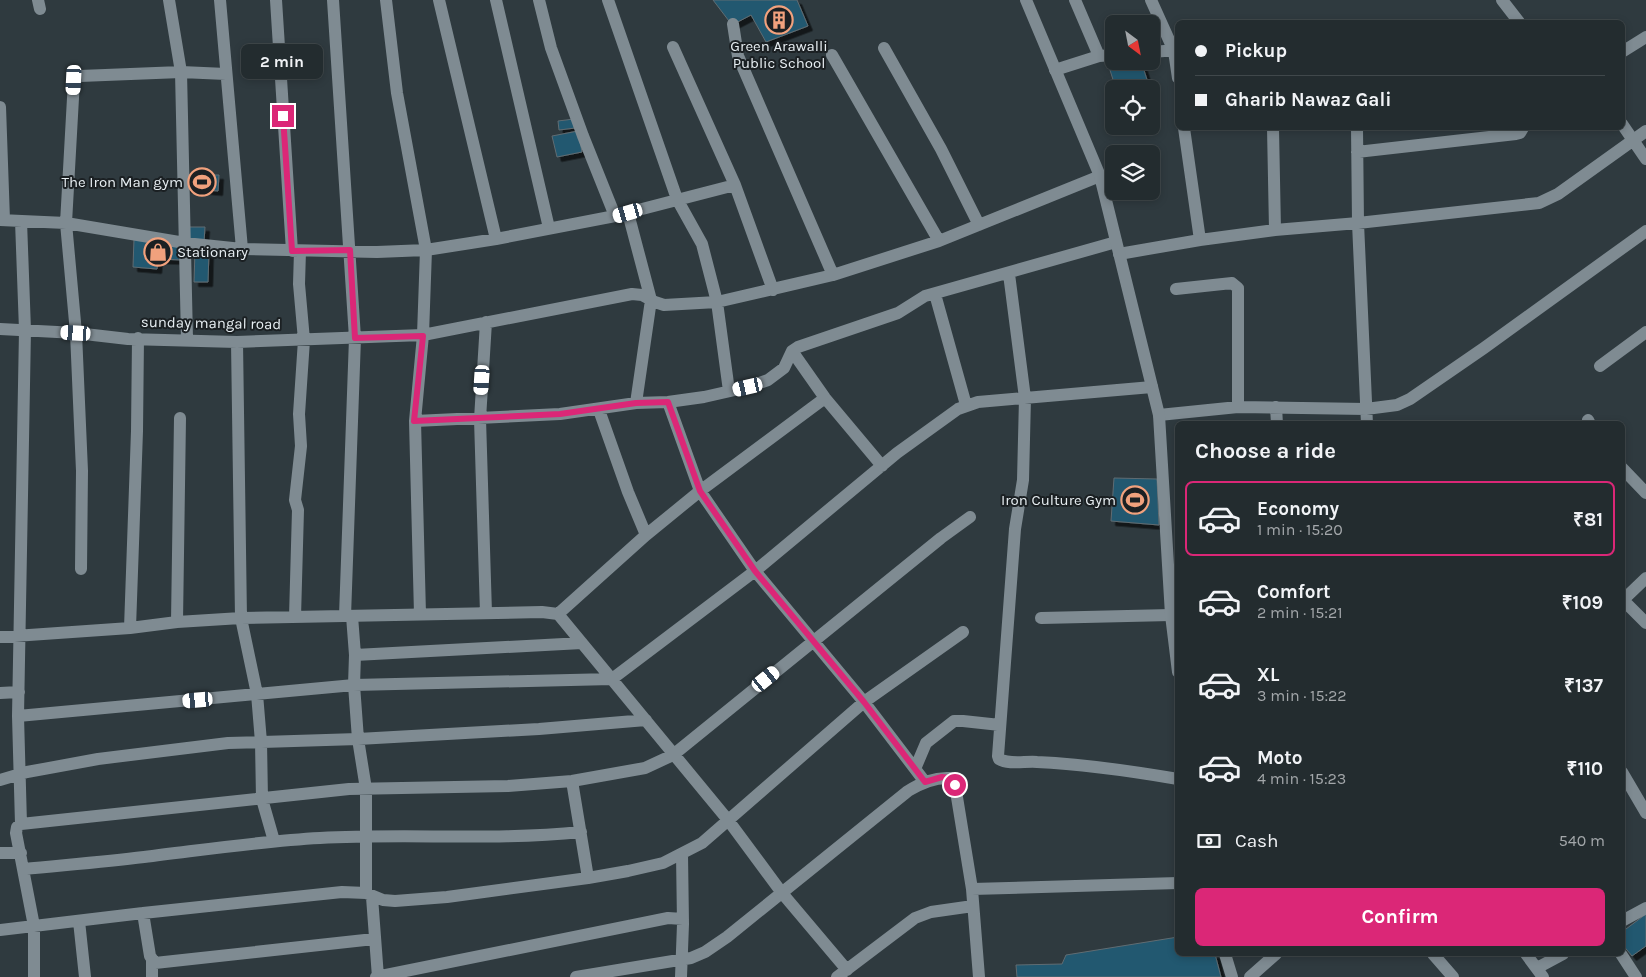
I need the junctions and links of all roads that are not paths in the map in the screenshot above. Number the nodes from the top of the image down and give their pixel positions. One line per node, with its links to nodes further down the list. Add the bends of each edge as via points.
1 (169, 0): 27 (street)
2 (220, 0): 28 (street)
3 (276, 0): 60 (street)
4 (333, 0): 58 (street)
5 (386, 0): 59 (street, via 397,93)
6 (439, 0): 52 (street)
7 (496, 0): 49 (street)
8 (539, 0): 43 (street, via 551,48)
9 (608, 0): 41 (street)
10 (1026, 0): 26 (street)
11 (1075, 0): 24 (street)
12 (1151, 0): 19 (street)
13 (1502, 0): 14 (street)
14 (1517, 20)
15 (733, 24): 62 (street, via 738,56)
16 (1646, 37): 21 (street)
17 (672, 47): 40 (street)
18 (884, 48): 48 (street)
19 (1175, 48)
20 (1175, 50): 22 (street)
21 (1625, 50)
22 (1160, 51)
23 (832, 55): 54 (street)
24 (1099, 56): 25 (street); 26 (street)
25 (1105, 56)
26 (1055, 70): 39 (street)
27 (182, 72): 28 (street); 46 (street, via 75,78); 55 (street)
28 (226, 74): 57 (street)
29 (0, 107): 44 (street)
30 (1625, 129): 36 (street)
31 (1184, 130): 53 (street)
32 (1273, 130): 50 (street)
33 (1357, 130): 37 (street)
34 (1522, 130): 37 (street, via 1516,134)
35 (1646, 131): 36 (street)
36 (1632, 140): 38 (street); 47 (street, via 1545,201)
37 (1357, 152): 47 (street)
38 (1646, 159)
39 (1100, 176): 48 (street, sunday mangal road); 56 (street)
40 (735, 185): 41 (street); 64 (street)
41 (677, 199): 42 (street); 67 (street, via 702,244)
42 (628, 213): 43 (street); 66 (street)
43 (615, 216): 49 (street)
44 (2, 220): 45 (street)
45 (21, 221): 46 (street); 70 (street)
46 (66, 223): 55 (street); 71 (street)
47 (1358, 223): 50 (street); 90 (street)
48 (979, 225): 54 (street, sunday mangal road)
49 (549, 228): 52 (street)
50 (1276, 230): 53 (street)
51 (1646, 230): 90 (street, via 1410,399 1397,405)
52 (496, 239): 59 (street)
53 (1200, 240): 56 (street)
54 (939, 241): 62 (street, sunday mangal road)
55 (185, 243): 57 (street); 75 (street)
56 (1118, 248): 61 (street); 81 (street)
57 (242, 249): 60 (street)
58 (350, 250): 59 (street); 60 (street); 74 (street)
59 (426, 250): 72 (street)
60 (296, 251): 77 (street)
61 (1009, 274): 65 (street); 84 (street)
62 (833, 275): 64 (street, sunday mangal road)
63 (1176, 289): 88 (street, via 1232,282 1238,288)
64 (773, 290): 67 (street, sunday mangal road)
65 (935, 294): 79 (street, via 925,296 898,313 806,343); 87 (street)
66 (651, 300): 67 (street, sunday mangal road, via 664,305); 68 (street, sunday mangal road, via 632,294); 86 (street)
67 (717, 302): 82 (street)
68 (486, 322): 72 (street, sunday mangal road); 94 (street)
69 (0, 329): 70 (street, sunday mangal road)
70 (25, 330): 71 (street, sunday mangal road); 122 (street)
71 (76, 333): 73 (street, sunday mangal road); 104 (street, via 82,471)
72 (423, 336): 74 (street, sunday mangal road); 95 (street)
73 (138, 338): 75 (street, sunday mangal road); 119 (street)
74 (355, 338): 77 (street, sunday mangal road); 113 (street)
75 (187, 339): 78 (street, sunday mangal road)
76 (1643, 339): 80 (street)
77 (304, 340): 78 (street, sunday mangal road); 114 (street, via 299,414 301,446 295,500 298,510)
78 (237, 342): 115 (street)
79 (792, 351): 82 (street, via 784,368 777,374 761,383); 83 (street)
80 (1600, 366)
81 (1152, 387): 84 (street); 92 (street)
82 (729, 391): 85 (street)
83 (825, 398): 98 (street); 100 (street)
84 (1025, 398): 87 (street); 135 (street, via 1023,480 1015,529)
85 (668, 402): 86 (street); 100 (street)
86 (636, 403): 91 (street)
87 (966, 405): 98 (street)
88 (1238, 407): 89 (street); 92 (street)
89 (1276, 407): 90 (street); 96 (street)
90 (1366, 409): 97 (street)
91 (600, 410): 94 (street); 103 (street)
92 (1159, 415): 112 (street)
93 (180, 418): 117 (street)
94 (480, 419): 95 (street); 109 (street)
95 (414, 421): 110 (street)
96 (1277, 421)
97 (1367, 421)
98 (882, 466): 105 (street)
99 (1625, 471): 101 (street)
100 (700, 491): 103 (street); 105 (street)
101 (1646, 493)
102 (970, 517): 124 (street)
103 (646, 535): 111 (street)
104 (81, 568)
105 (755, 571): 124 (street); 127 (street)
106 (1646, 578): 107 (street)
107 (1625, 598)
108 (1625, 602): 118 (street)
109 (486, 612): 110 (street); 111 (street)
110 (420, 614): 113 (street)
111 (558, 614): 125 (street)
112 (1171, 615): 116 (street); 121 (street)
113 (348, 616): 114 (street); 126 (street)
114 (295, 617): 115 (street)
115 (241, 618): 117 (street); 131 (street)
116 (1041, 618)
117 (177, 622): 119 (street)
118 (1646, 623)
119 (130, 628): 122 (street)
120 (962, 632): 132 (street)
121 (1175, 635)
122 (20, 636): 123 (street); 129 (street)
123 (0, 637)
124 (812, 641): 132 (street); 138 (street)
125 (582, 643): 126 (street); 127 (street)
126 (355, 656): 128 (street)
127 (612, 679): 128 (street); 134 (street)
128 (354, 686): 131 (street); 136 (street)
129 (19, 692): 130 (street); 133 (street)
130 (0, 693)
131 (257, 694): 133 (street); 137 (street)
132 (864, 702): 139 (street); 149 (street)
133 (18, 716): 140 (street)
134 (646, 720): 136 (street); 138 (street)
135 (1000, 725): 139 (street, via 954,721 926,743); 142 (street, via 998,756 1006,762 1119,769)
136 (358, 739): 137 (street); 146 (street)
137 (261, 742): 140 (street, via 98,759); 147 (street)
138 (673, 755): 144 (street, via 645,768); 149 (street)
139 (915, 769): 145 (street)
140 (19, 774): 143 (street); 150 (street)
141 (1625, 777): 148 (street)
142 (1175, 778)
143 (0, 780)
144 (572, 781): 146 (street, via 508,786); 151 (street)
145 (925, 782): 160 (street, via 942,777 950,778 955,785); 161 (street, via 908,791)
146 (366, 789): 147 (street); 152 (street)
147 (262, 798): 150 (street); 153 (street)
148 (1646, 813)
149 (728, 820): 156 (street); 161 (street)
150 (21, 824): 155 (street, via 16,833)
151 (581, 832): 152 (street, via 510,838); 158 (street)
152 (366, 836): 153 (street); 162 (street)
153 (274, 841): 157 (street)
154 (0, 853): 155 (street)
155 (20, 853): 157 (street)
156 (682, 854): 158 (street, via 655,865); 166 (street)
157 (24, 869): 169 (street)
158 (588, 878): 162 (street, via 447,897 395,901)
159 (1175, 883): 160 (street)
160 (972, 889): 163 (street)
161 (782, 893): 179 (street, via 705,952); 181 (street)
162 (369, 895): 165 (street, via 342,892); 171 (street)
163 (973, 906): 181 (street, via 922,914); 189 (street)
164 (1646, 908): 167 (street)
165 (143, 913): 168 (street); 178 (street)
166 (683, 918): 179 (street); 180 (street, via 668,918)
167 (1625, 919)
168 (79, 921): 169 (street); 184 (street)
169 (34, 926): 170 (street); 183 (street)
170 (0, 930)
171 (374, 939): 178 (street, via 155,963); 186 (street)
172 (1226, 956): 190 (street)
173 (1274, 956): 191 (street)
174 (1435, 956): 192 (street)
175 (1527, 956): 182 (street)
176 (1561, 956): 182 (street)
177 (1622, 956): 193 (street)
178 (152, 960): 185 (street)
179 (681, 960): 187 (street); 188 (street)
180 (416, 973): 186 (street)
181 (842, 973)
182 (1540, 973)
183 (34, 977)
184 (86, 977)
185 (152, 977)
186 (377, 977)
187 (576, 977)
188 (681, 977)
189 (979, 977)
190 (1232, 977)
191 (1250, 977)
192 (1452, 977)
193 (1636, 977)

